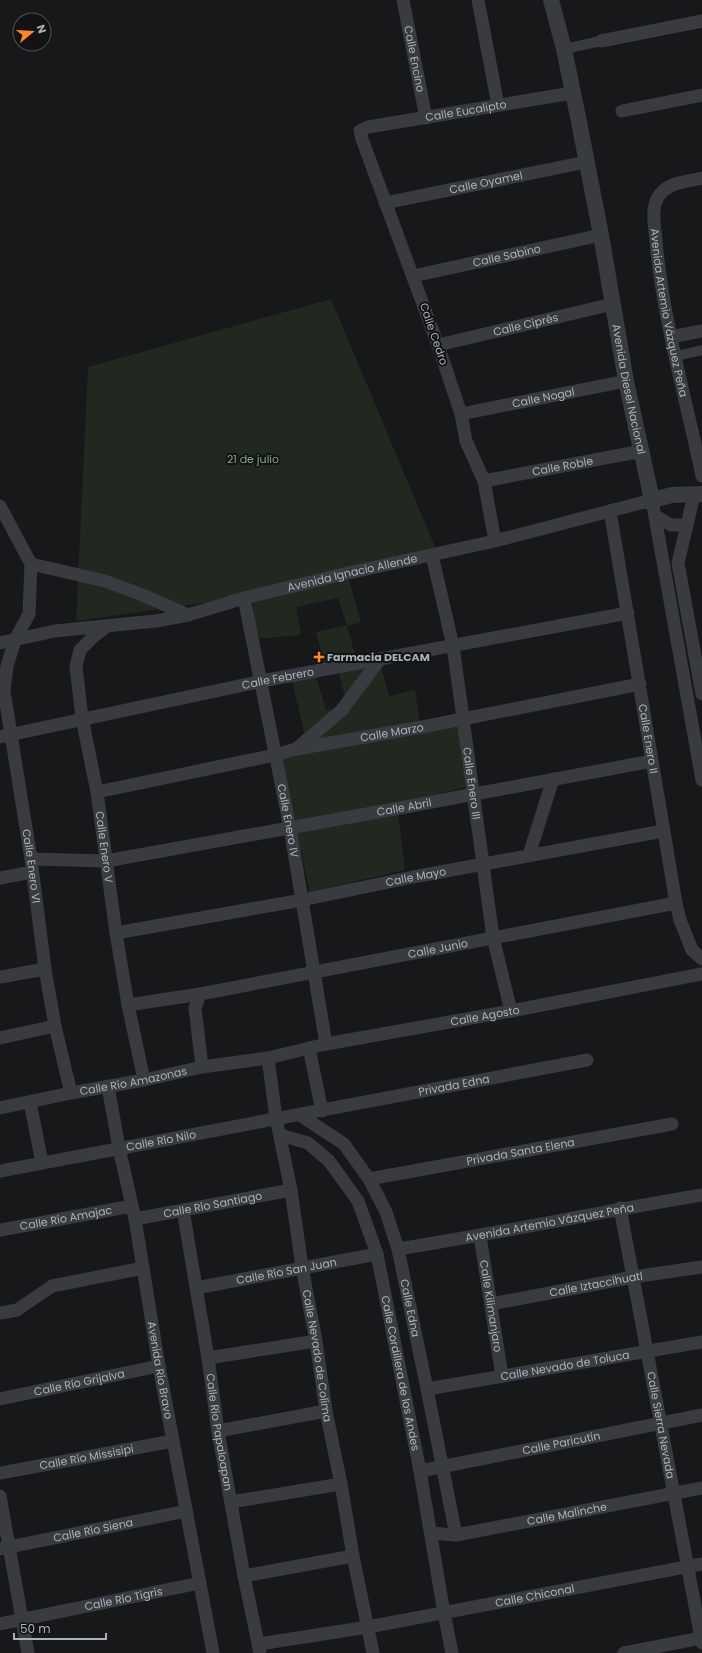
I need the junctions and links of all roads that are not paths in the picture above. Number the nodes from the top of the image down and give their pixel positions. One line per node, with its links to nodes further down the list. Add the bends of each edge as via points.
1 (403, 0): 11 (street, Calle Encino)
2 (478, 0): 9 (street)
3 (551, 0): 6 (street, Avenida Diesel Nacional)
4 (702, 20): 5 (street)
5 (601, 41): 6 (street)
6 (564, 49): 7 (street, Avenida Diesel Nacional)
7 (572, 93): 9 (street, Calle Eucalipto); 13 (street, Avenida Diesel Nacional)
8 (702, 95): 10 (street)
9 (498, 105): 11 (street, Calle Eucalipto)
10 (622, 111)
11 (426, 118): 12 (street, Calle Eucalipto)
12 (360, 130): 15 (street, Calle Cedro)
13 (586, 162): 15 (street, Calle Oyamel); 16 (street, Avenida Diesel Nacional)
14 (702, 178): 20 (street, Avenida Artemio Vázquez Peña, via 668,186 657,199 654,213 658,262)
15 (385, 203): 17 (street, Calle Cedro)
16 (601, 235): 17 (street, Calle Sabino); 18 (street, Avenida Diesel Nacional)
17 (413, 276): 21 (street, Calle Cedro)
18 (613, 304): 21 (street, Calle Ciprés); 24 (street, Avenida Diesel Nacional)
19 (702, 331): 20 (street)
20 (671, 337): 23 (street, Avenida Artemio Vázquez Peña)
21 (438, 345): 25 (street, Calle Cedro)
22 (702, 350): 23 (street)
23 (676, 356): 27 (street, Avenida Artemio Vázquez Peña)
24 (626, 381): 25 (street, Calle Nogal); 26 (street, Avenida Diesel Nacional)
25 (461, 414): 28 (street, Calle Cedro, via 466,441)
26 (642, 451): 28 (street, Calle Roble); 30 (street, Avenida Diesel Nacional)
27 (702, 476)
28 (484, 481): 35 (street, Calle Cedro)
29 (698, 494): 30 (street, Avenida Ignacio Allende, via 672,495); 34 (street)
30 (652, 500): 32 (street, Avenida Ignacio Allende); 33 (street, Avenida Diesel Nacional)
31 (0, 506): 37 (street)
32 (610, 511): 35 (street, Avenida Ignacio Allende); 39 (street, Calle Enero II)
33 (656, 516): 34 (street, via 671,525); 56 (street, Avenida Diesel Nacional)
34 (686, 525): 48 (street, via 678,563)
35 (496, 541): 36 (street, Avenida Ignacio Allende)
36 (432, 555): 38 (street, Avenida Ignacio Allende); 44 (street, Calle Enero III)
37 (31, 564): 40 (street, via 105,581); 42 (street, Calle Enero VI, via 29,614)
38 (244, 598): 40 (street, Avenida Ignacio Allende); 46 (street, Calle Enero IV)
39 (628, 613): 44 (street, Calle Febrero); 47 (street, Calle Enero II)
40 (188, 615): 41 (street, Avenida Ignacio Allende)
41 (107, 626): 42 (street, Avenida Ignacio Allende, via 55,631); 49 (street, Calle Enero V, via 80,650 76,666)
42 (14, 640): 43 (street, Avenida Ignacio Allende); 51 (street, Calle Enero VI, via 4,691)
43 (0, 643)
44 (453, 646): 45 (street, Calle Febrero); 50 (street, Calle Enero III)
45 (380, 659): 46 (street, Calle Febrero); 52 (street, via 341,711)
46 (262, 681): 49 (street, Calle Febrero); 53 (street, Calle Enero IV)
47 (640, 684): 50 (street, Calle Marzo); 54 (street, Calle Enero II)
48 (702, 694)
49 (82, 718): 51 (street, Calle Febrero); 57 (street, Calle Enero V)
50 (463, 718): 52 (street, Calle Marzo); 58 (street, Calle Enero III)
51 (5, 736): 62 (street, Calle Enero VI)
52 (296, 749): 53 (street, Calle Marzo)
53 (275, 755): 57 (street, Calle Marzo); 59 (street, Calle Enero IV)
54 (652, 761): 55 (street, Calle Abril); 60 (street, Calle Enero II)
55 (553, 779): 58 (street, Calle Abril); 61 (street)
56 (702, 780)
57 (97, 792): 63 (street, Calle Enero V)
58 (473, 794): 59 (street, Calle Abril); 64 (street, Calle Enero III)
59 (290, 828): 63 (street, Calle Abril); 67 (street, Calle Enero IV)
60 (663, 831): 61 (street, Calle Mayo); 68 (street, Calle Enero II)
61 (529, 855): 64 (street, Calle Mayo)
62 (31, 859): 63 (street, Calle Abril); 65 (street, Calle Enero VI)
63 (106, 861): 69 (street, Calle Enero V)
64 (483, 864): 67 (street, Calle Mayo); 70 (street, Calle Enero III)
65 (32, 872): 66 (street); 72 (street, Calle Enero VI)
66 (0, 878)
67 (302, 900): 69 (street, Calle Mayo); 73 (street, Calle Enero IV)
68 (676, 903): 70 (street, Calle Junio); 71 (street, Calle Enero II, via 692,950)
69 (116, 933): 77 (street, Calle Enero V)
70 (493, 937): 73 (street, Calle Junio); 78 (street, Calle Enero III)
71 (702, 959)
72 (45, 969): 75 (street); 79 (street, Calle Enero VI)
73 (313, 972): 76 (street, Calle Junio); 81 (street, Calle Enero IV)
74 (702, 974): 78 (street, Calle Agosto)
75 (0, 977)
76 (200, 994): 77 (street, Calle Junio); 85 (street, via 195,1008)
77 (128, 1005): 86 (street, Calle Enero V)
78 (511, 1011): 81 (street, Calle Agosto)
79 (55, 1026): 80 (street); 88 (street, Calle Enero VI)
80 (0, 1038)
81 (326, 1044): 82 (street, Calle Agosto)
82 (309, 1048): 83 (street, Calle Agosto); 91 (street)
83 (268, 1058): 85 (street, Calle Río Amazonas); 93 (street, Calle Nevado de Colima)
84 (586, 1060): 91 (street, Privada Edna)
85 (202, 1067): 86 (street, Calle Río Amazonas)
86 (144, 1080): 87 (street, Calle Río Amazonas)
87 (108, 1086): 88 (street, Calle Río Amazonas); 96 (street, Avenida Río Bravo)
88 (71, 1093): 89 (street, Calle Río Amazonas)
89 (30, 1102): 90 (street, Calle Río Amazonas); 97 (street)
90 (0, 1108)
91 (322, 1111): 92 (street, Calle Río Nilo)
92 (300, 1115): 93 (street, Calle Río Nilo); 99 (street, Calle Edna, via 344,1144)
93 (276, 1118): 95 (street, Calle Nevado de Colima); 96 (street, Calle Río Nilo)
94 (672, 1124): 99 (street, Privada Santa Elena)
95 (280, 1135): 100 (street, Calle Nevado de Colima); 108 (street, Calle Cordillera de los Andes, via 308,1143 329,1161 358,1201)
96 (119, 1148): 97 (street, Calle Río Nilo); 104 (street, Avenida Río Bravo)
97 (42, 1163): 98 (street, Calle Río Nilo)
98 (0, 1171)
99 (369, 1179): 107 (street, Calle Edna, via 386,1212)
100 (291, 1190): 103 (street, Calle Río Santiago); 109 (street, Calle Nevado de Colima)
101 (702, 1195): 102 (street, Avenida Artemio Vázquez Peña)
102 (620, 1208): 106 (street, Avenida Artemio Vázquez Peña); 112 (street, Calle Sierra Nevada)
103 (183, 1210): 104 (street, Calle Río Santiago); 113 (street, Calle Río Papaloapan)
104 (133, 1212): 105 (street, Calle Río Amajac); 111 (street, Avenida Río Bravo)
105 (0, 1230)
106 (480, 1236): 107 (street, Avenida Artemio Vázquez Peña); 114 (street, Calle Kilimanjaro)
107 (398, 1250): 122 (street, Calle Edna)
108 (377, 1254): 109 (street, Calle Río San Juan); 130 (street, Calle Cordillera de los Andes)
109 (302, 1267): 113 (street, Calle Río San Juan); 116 (street, Calle Nevado de Colima)
110 (702, 1267): 112 (street, Calle Iztaccíhuatl)
111 (143, 1268): 115 (street, via 52,1286 17,1310); 120 (street, Avenida Río Bravo)
112 (633, 1277): 114 (street, Calle Iztaccíhuatl); 118 (street, Calle Sierra Nevada)
113 (196, 1288): 119 (street, Calle Río Papaloapan)
114 (491, 1304): 121 (street, Calle Kilimanjaro)
115 (0, 1313)
116 (316, 1341): 119 (street); 124 (street, Calle Nevado de Colima)
117 (702, 1342): 118 (street, Calle Nevado de Toluca)
118 (647, 1351): 121 (street, Calle Nevado de Toluca); 126 (street, Calle Sierra Nevada)
119 (208, 1358): 127 (street, Calle Río Papaloapan)
120 (159, 1366): 123 (street, Calle Río Grijalva); 128 (street, Avenida Río Bravo)
121 (502, 1376): 122 (street, Calle Nevado de Toluca)
122 (428, 1389): 129 (street, Calle Edna)
123 (0, 1399)
124 (326, 1411): 127 (street); 132 (street, Calle Nevado de Colima)
125 (702, 1416): 126 (street, Calle Paricutín)
126 (660, 1423): 129 (street, Calle Paricutín); 134 (street, Calle Sierra Nevada)
127 (218, 1431): 136 (street, Calle Río Papaloapan)
128 (173, 1441): 131 (street, Calle Río Missisipi); 137 (street, Avenida Río Bravo)
129 (442, 1468): 130 (street, Calle Paricutín); 139 (street, Calle Edna)
130 (420, 1471): 138 (street, Calle Cordillera de los Andes)
131 (0, 1473)
132 (341, 1484): 136 (street); 141 (street, Calle Nevado de Colima)
133 (702, 1488): 134 (street, Calle Malinche)
134 (674, 1493): 139 (street, Calle Malinche); 143 (street, Calle Sierra Nevada)
135 (0, 1496): 140 (street)
136 (231, 1502): 144 (street, Calle Río Papaloapan)
137 (186, 1511): 140 (street, Calle Río Siena); 145 (street, Avenida Río Bravo)
138 (431, 1533): 139 (street, Calle Malinche); 146 (street, Calle Cordillera de los Andes)
139 (456, 1535)
140 (4, 1548): 147 (street)
141 (353, 1556): 144 (street); 149 (street, Calle Nevado de Colima)
142 (702, 1564): 143 (street, Calle Chiconal)
143 (688, 1567): 146 (street, Calle Chiconal); 150 (street, Calle Sierra Nevada)
144 (244, 1576): 151 (street, Calle Río Papaloapan)
145 (200, 1583): 147 (street, Calle Río Tigris); 153 (street, Avenida Río Bravo)
146 (444, 1613): 149 (street, Calle Chiconal); 155 (street, Calle Cordillera de los Andes)
147 (23, 1619): 148 (street, Calle Río Tigris); 152 (street)
148 (0, 1624)
149 (368, 1626): 151 (street, Calle Chiconal); 154 (street, Calle Nevado de Colima)
150 (702, 1639): 156 (street)
151 (260, 1648)
152 (28, 1653)
153 (214, 1653)
154 (373, 1653)
155 (452, 1653)
156 (624, 1653)

